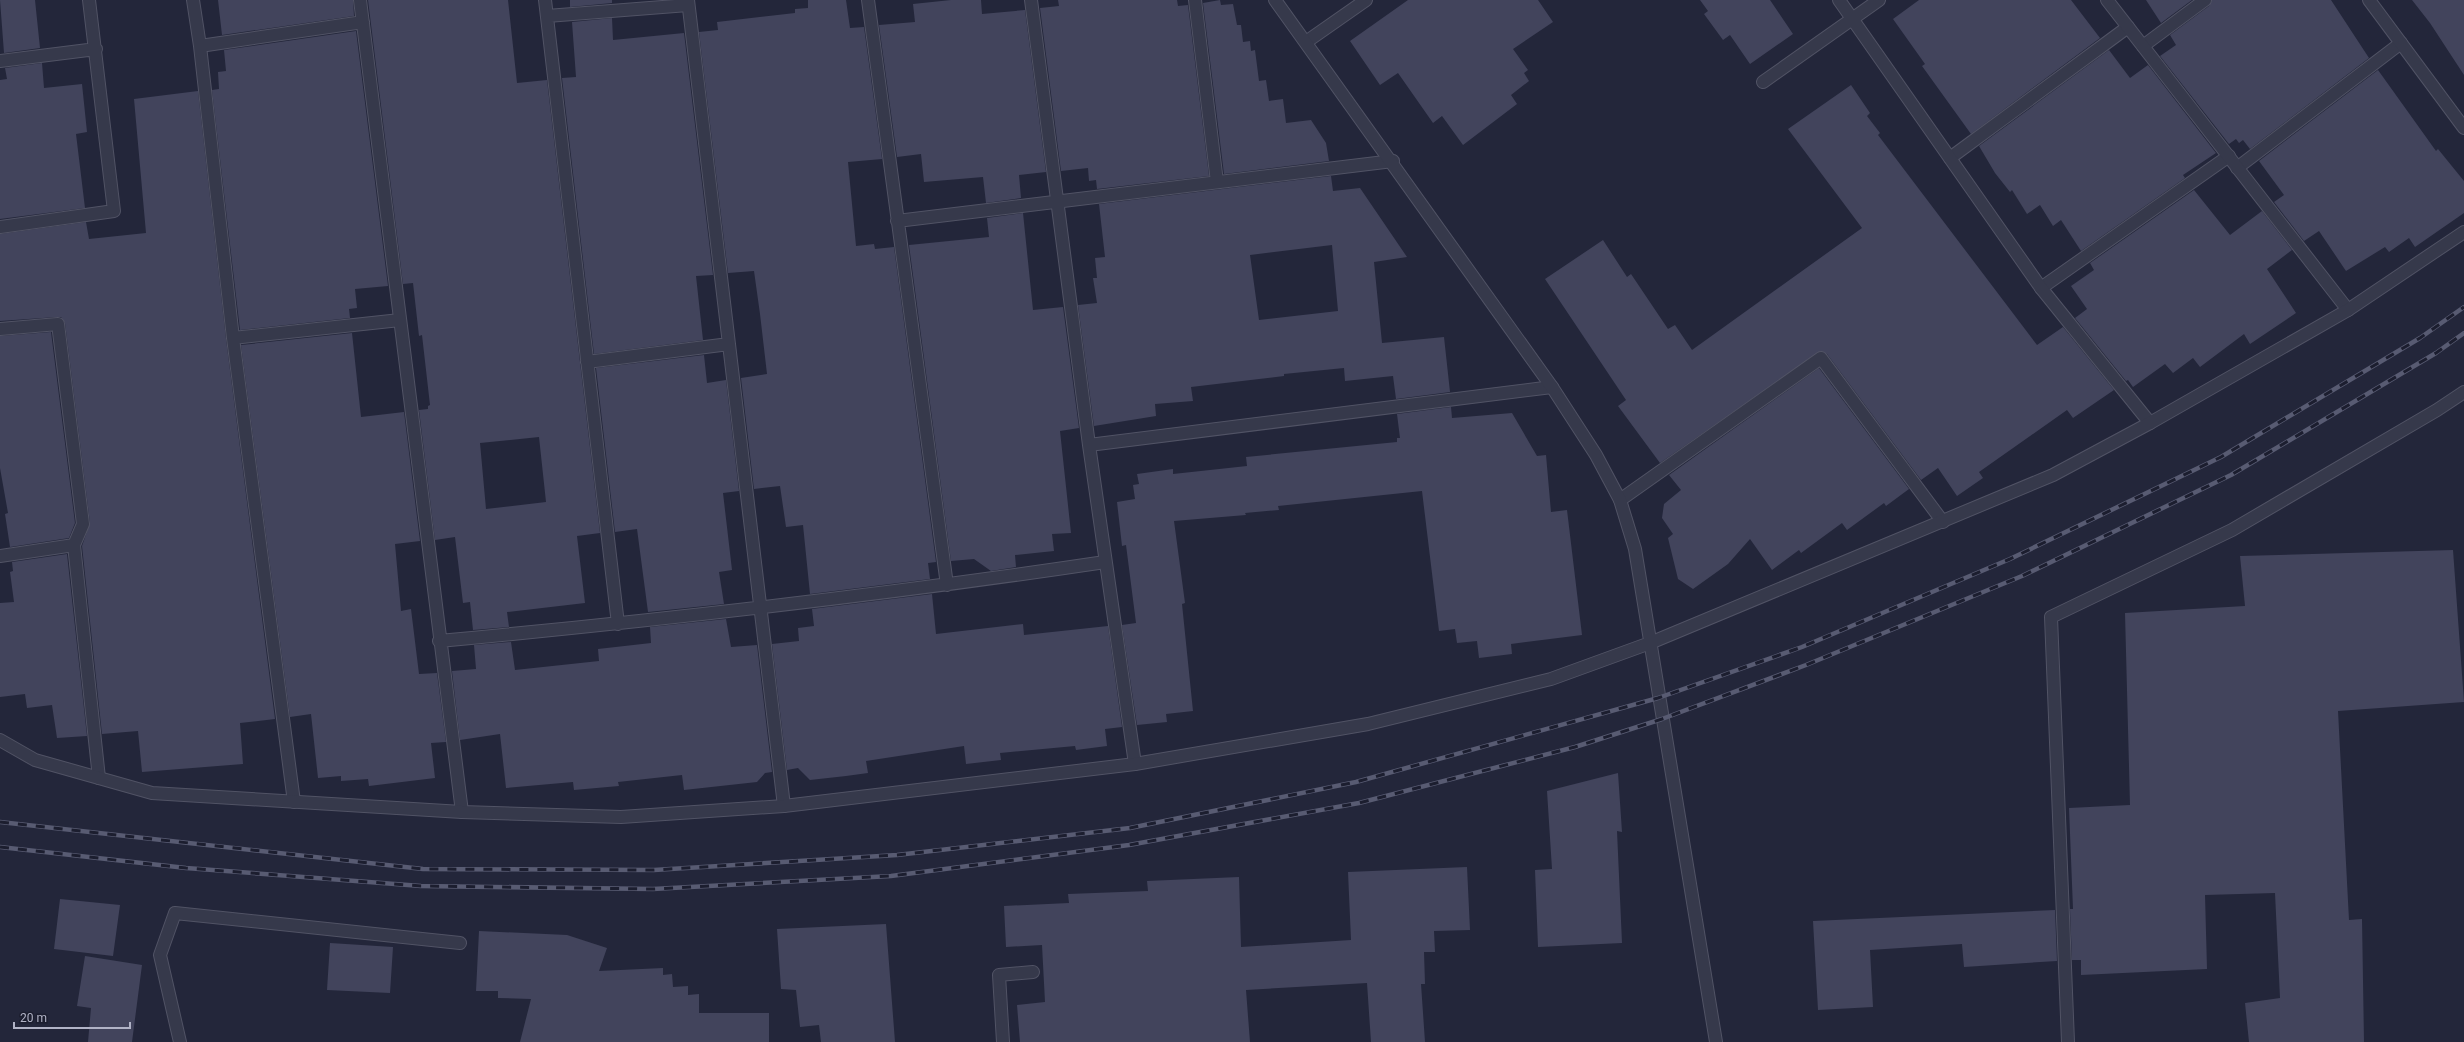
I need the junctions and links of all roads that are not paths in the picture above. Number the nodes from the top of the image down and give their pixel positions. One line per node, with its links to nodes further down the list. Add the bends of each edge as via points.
1 (89, 0): 24 (street)
2 (193, 0): 22 (street)
3 (360, 0): 18 (street)
4 (545, 0): 16 (street)
5 (868, 0): 34 (street)
6 (1031, 0): 33 (street)
7 (1195, 0): 32 (street)
8 (1275, 0): 20 (street)
9 (1366, 0): 20 (street)
10 (1839, 0): 17 (street)
11 (1879, 0): 17 (street)
12 (2107, 0): 19 (street)
13 (2204, 0): 23 (street)
14 (2369, 0): 21 (street)
15 (688, 2): 16 (street); 42 (street)
16 (547, 16): 43 (street)
17 (1853, 19): 26 (street); 29 (street)
18 (363, 22): 22 (street); 39 (street)
19 (2128, 27): 23 (street); 29 (street)
20 (1306, 42): 30 (street)
21 (2401, 43): 27 (street); 31 (street)
22 (200, 46): 41 (street)
23 (2143, 46): 28 (street)
24 (96, 49): 25 (street); 35 (street, via 114,211)
25 (0, 61)
26 (1763, 82)
27 (2464, 128)
28 (2229, 156): 31 (street); 37 (street)
29 (1950, 158): 37 (street)
30 (1393, 161): 32 (street); 44 (street)
31 (2238, 168): 38 (street)
32 (1217, 182): 33 (street)
33 (1056, 202): 34 (street); 47 (street)
34 (897, 221): 53 (street)
35 (0, 227)
36 (2464, 232): 38 (street)
37 (2041, 288): 46 (street)
38 (2348, 310): 46 (street)
39 (400, 320): 41 (street); 56 (street)
40 (0, 329): 50 (street, via 58,324 83,524)
41 (233, 338): 61 (street)
42 (729, 344): 43 (street); 54 (street)
43 (587, 362): 55 (street)
44 (1552, 387): 47 (street); 48 (street, via 1596,455)
45 (2464, 392): 69 (street, via 2232,530 2051,617)
46 (2150, 423): 49 (street, via 2053,475)
47 (1088, 445): 52 (street)
48 (1620, 500): 49 (street, via 1821,358); 57 (street, via 1635,549)
49 (1943, 522): 57 (street)
50 (74, 545): 51 (street); 60 (street)
51 (0, 556)
52 (1105, 562): 53 (street); 59 (street)
53 (947, 585): 54 (street)
54 (760, 607): 55 (street); 62 (street)
55 (618, 624): 56 (street)
56 (440, 641): 63 (street)
57 (1650, 643): 59 (street, via 1551,679 1368,724); 68 (street)
58 (0, 740): 60 (street, via 34,760)
59 (1134, 764): 62 (street)
60 (99, 778): 61 (street, via 152,793)
61 (294, 802): 63 (street)
62 (784, 806): 63 (street, via 621,817)
63 (462, 812)
64 (460, 943): 66 (street, via 175,913 160,955)
65 (1033, 972): 67 (street, via 999,975)
66 (180, 1042)
67 (1003, 1042)
68 (1716, 1042)
69 (2068, 1042)

